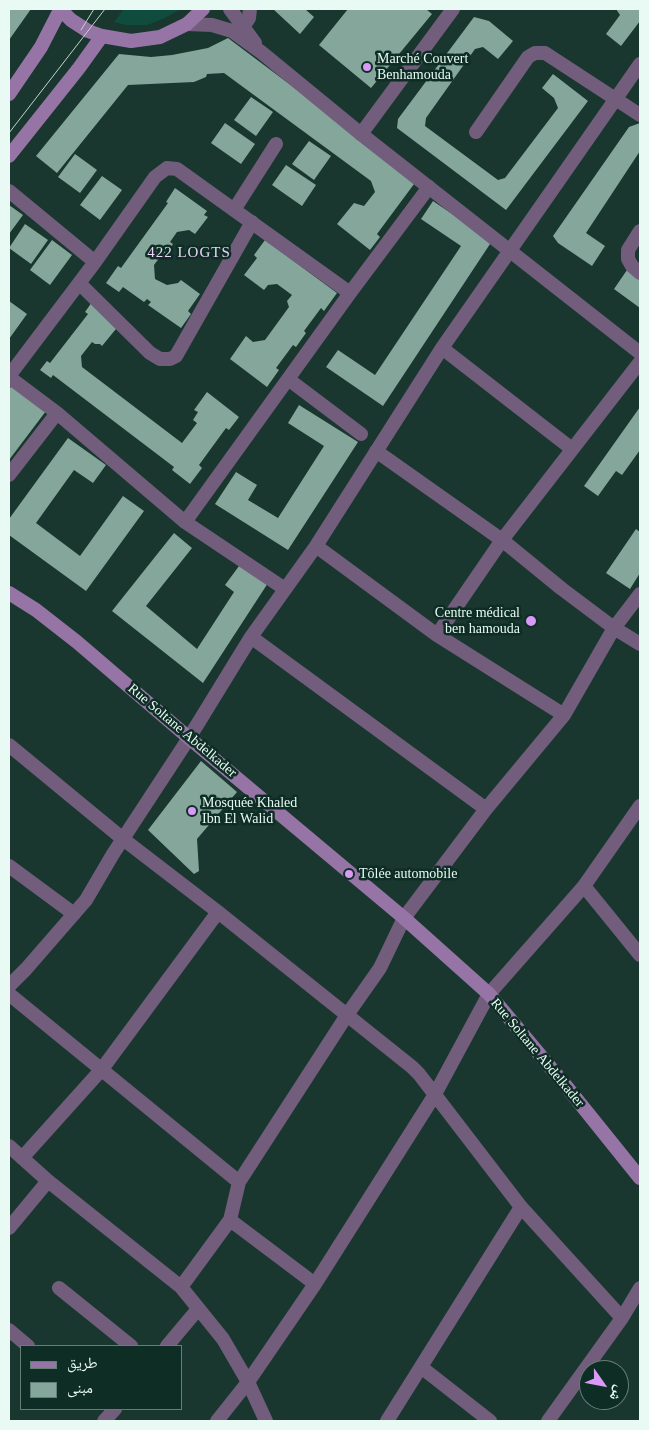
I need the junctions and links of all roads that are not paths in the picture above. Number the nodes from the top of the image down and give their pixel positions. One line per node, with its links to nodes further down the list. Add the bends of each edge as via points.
1 (60, 9): 8 (main road, via 82,28); 11 (main road, via 41,47)
2 (203, 9): 6 (main road)
3 (230, 9): 7 (street)
4 (250, 9): 7 (street)
5 (453, 9): 15 (street)
6 (187, 24): 8 (main road, via 160,37 131,41); 9 (street, via 212,25 232,32)
7 (243, 27): 9 (street)
8 (102, 36): 17 (main road)
9 (261, 52): 15 (street)
10 (640, 64): 12 (street)
11 (9, 94)
12 (616, 98): 13 (street); 14 (street, via 545,53 536,53 528,58); 23 (street)
13 (640, 115)
14 (476, 132)
15 (361, 134): 18 (street)
16 (276, 144): 20 (street)
17 (9, 156)
18 (429, 187): 23 (street); 27 (street)
19 (9, 191): 24 (street)
20 (234, 210): 21 (street); 24 (street, via 177,169 167,168 155,177)
21 (252, 222): 26 (street, via 176,356 170,359 160,359 150,353); 27 (street)
22 (640, 231): 25 (street, via 628,250 628,259)
23 (510, 252): 28 (street); 29 (street)
24 (95, 262): 26 (street)
25 (640, 272)
26 (79, 283): 31 (street)
27 (350, 293): 32 (street)
28 (442, 348): 35 (street); 36 (street)
29 (640, 354)
30 (640, 362): 35 (street)
31 (9, 376): 33 (street)
32 (288, 379): 34 (street); 38 (street)
33 (57, 414): 37 (street); 38 (street)
34 (361, 434)
35 (572, 449): 39 (street)
36 (376, 451): 39 (street); 40 (street)
37 (9, 475)
38 (185, 522): 41 (street)
39 (502, 540): 44 (street); 45 (street)
40 (316, 546): 41 (street); 45 (street)
41 (285, 589): 46 (street)
42 (9, 593): 49 (main road, Rue Soltane Abdelkader, via 77,642)
43 (640, 594): 44 (street)
44 (614, 628): 47 (street); 48 (street)
45 (437, 635): 48 (street)
46 (251, 637): 49 (street); 52 (street)
47 (640, 644)
48 (564, 715): 52 (street)
49 (189, 738): 53 (street); 58 (main road, Rue Soltane Abdelkader)
50 (9, 745): 53 (street)
51 (640, 806): 55 (street)
52 (486, 809): 58 (street)
53 (123, 839): 56 (street); 57 (street)
54 (9, 866): 57 (street)
55 (584, 886): 59 (street); 62 (street)
56 (218, 912): 63 (street); 64 (street)
57 (74, 914): 60 (street)
58 (404, 918): 62 (main road, Rue Soltane Abdelkader); 63 (street, via 380,968)
59 (640, 955)
60 (9, 986)
61 (9, 994): 64 (street)
62 (489, 994): 65 (street); 68 (main road, Rue Soltane Abdelkader)
63 (347, 1014): 65 (street, via 420,1074); 70 (street)
64 (102, 1069): 67 (street); 70 (street)
65 (434, 1096): 71 (street); 74 (street)
66 (9, 1146): 67 (street)
67 (22, 1158): 69 (street)
68 (640, 1178)
69 (48, 1181): 73 (street); 75 (street)
70 (239, 1182): 72 (street)
71 (521, 1207): 79 (street); 84 (street)
72 (230, 1220): 74 (street); 75 (street)
73 (9, 1228)
74 (315, 1284): 85 (street)
75 (181, 1287): 78 (street)
76 (59, 1288): 82 (street)
77 (640, 1288): 79 (street)
78 (198, 1309): 83 (street); 85 (street, via 223,1339)
79 (622, 1318): 87 (street)
80 (9, 1330): 81 (street)
81 (27, 1345)
82 (130, 1345)
83 (168, 1345)
84 (421, 1367): 86 (street); 92 (street)
85 (248, 1382): 88 (street); 89 (street)
86 (399, 1402): 90 (street); 91 (street)
87 (550, 1420)
88 (217, 1421)
89 (266, 1421)
90 (387, 1421)
91 (402, 1421)
92 (490, 1421)

